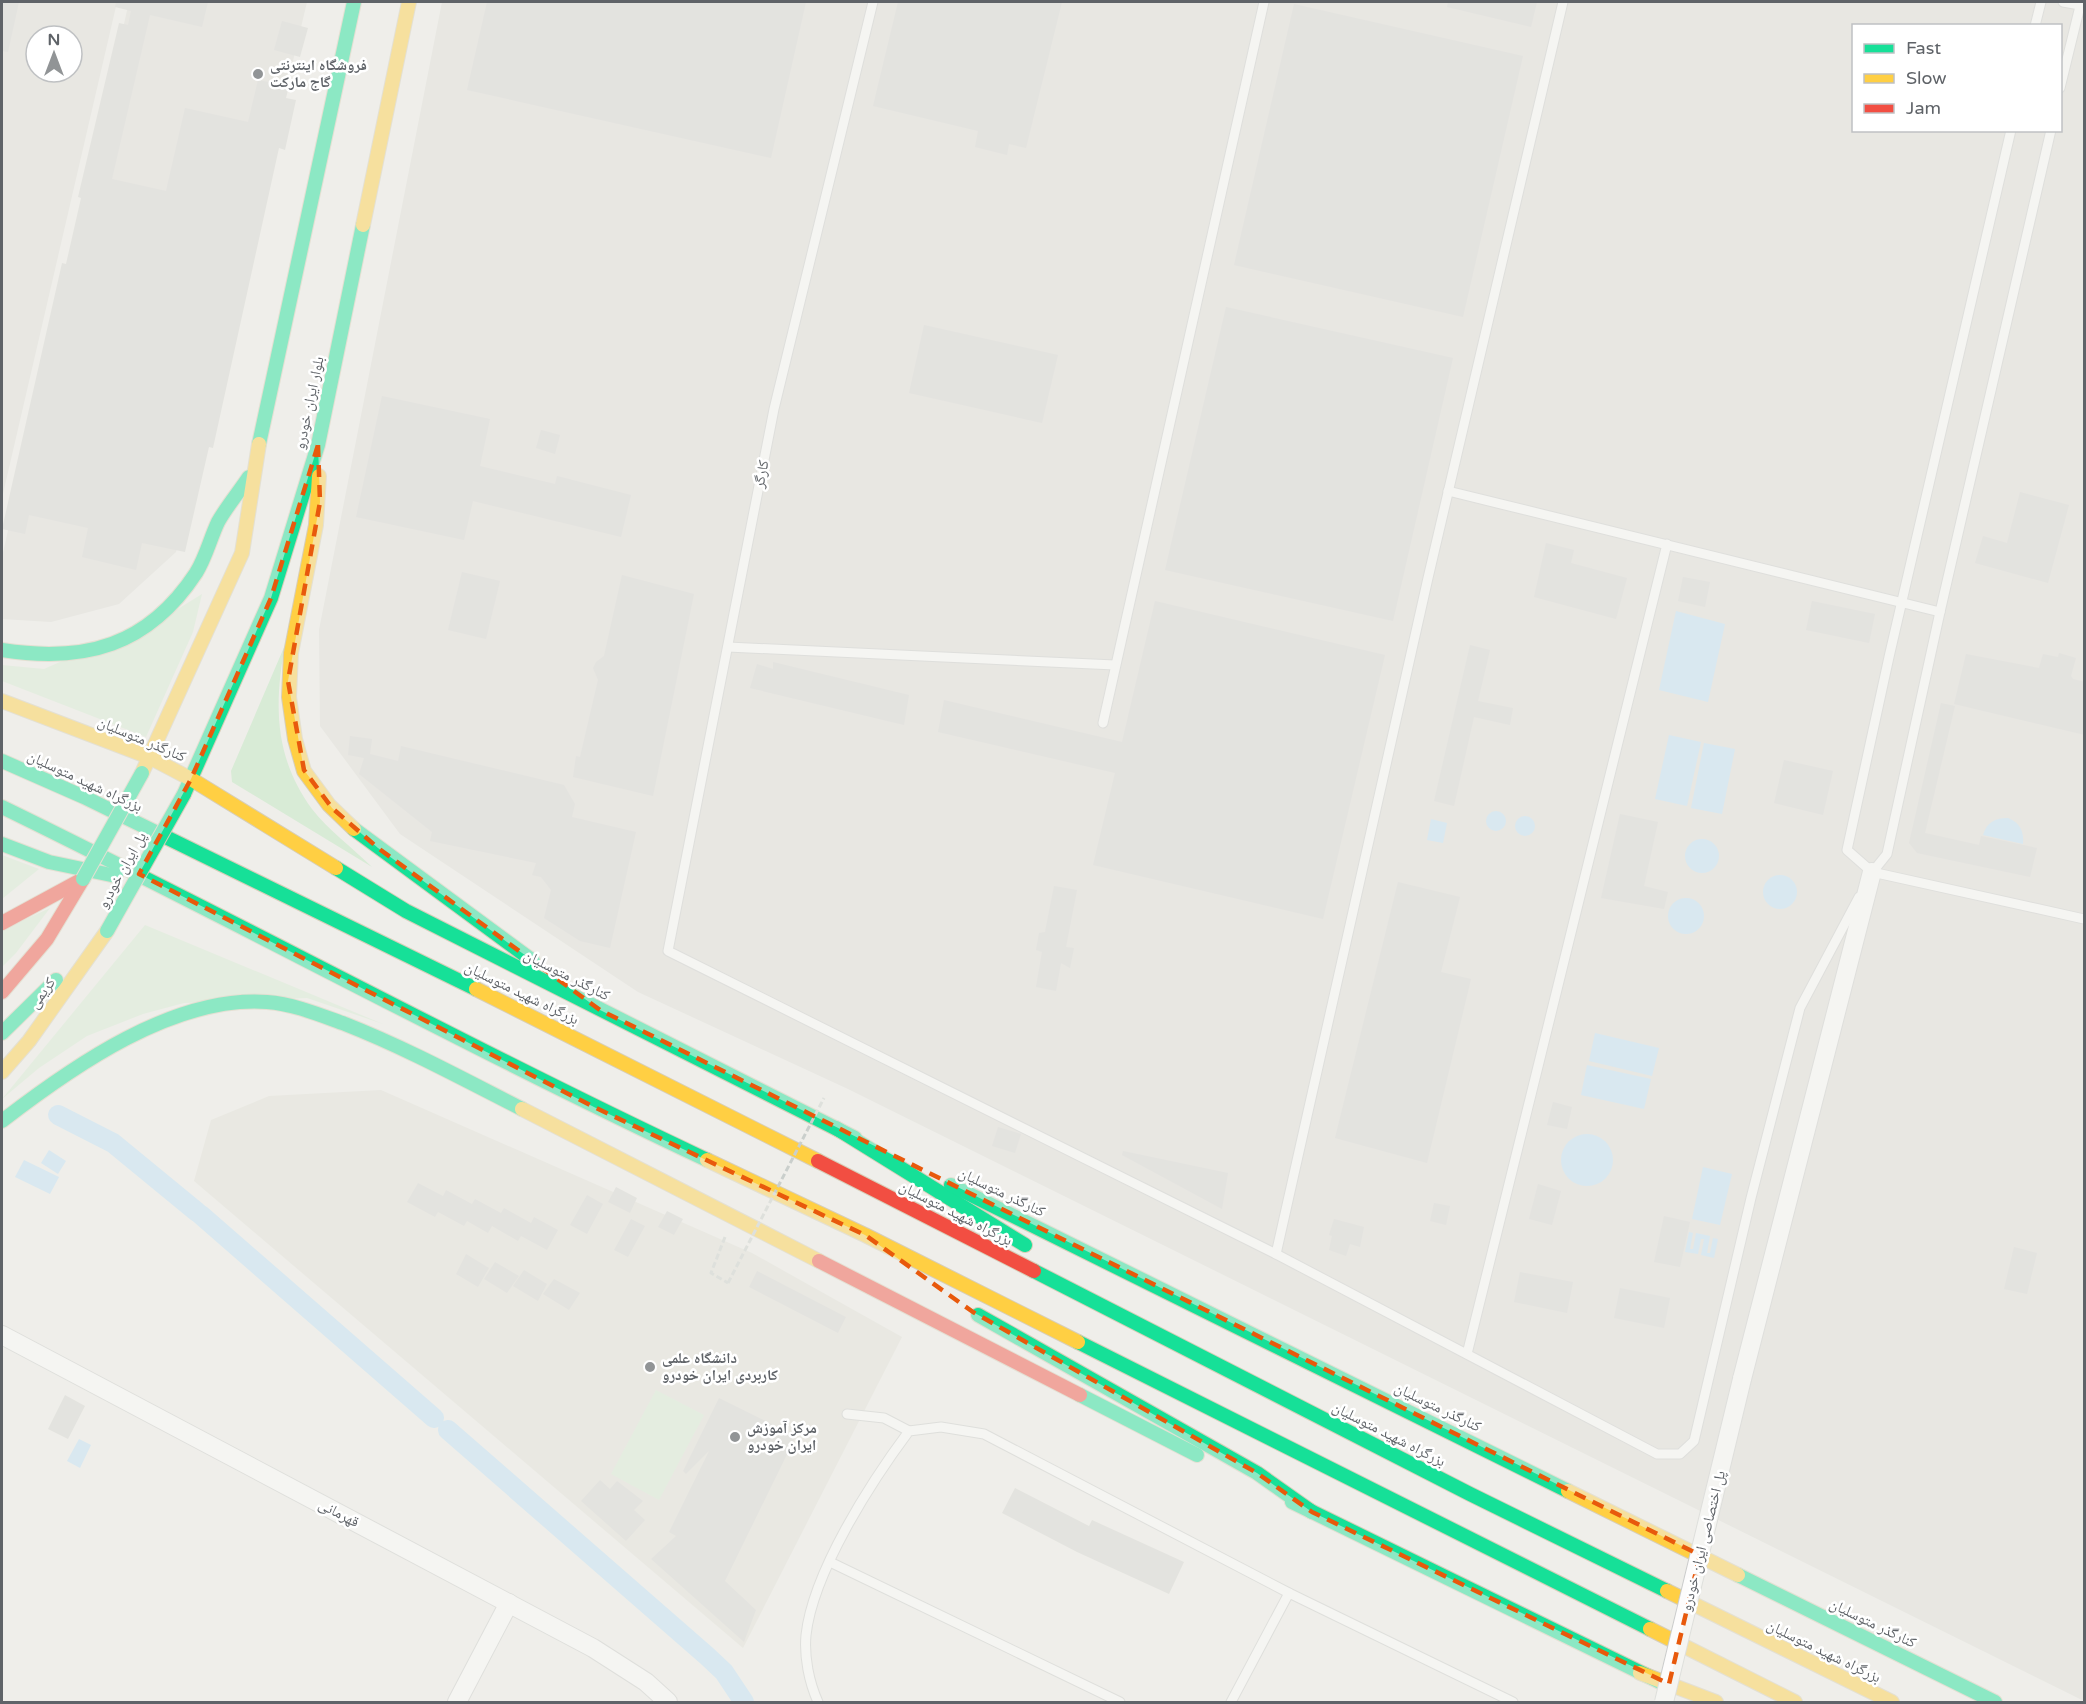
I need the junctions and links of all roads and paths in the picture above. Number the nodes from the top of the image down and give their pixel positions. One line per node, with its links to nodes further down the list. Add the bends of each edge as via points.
1 (354, 2): 14 (main road)
2 (409, 2): 13 (main road, بلوار ایران خودرو)
3 (873, 2): 19 (lane, کارگر, via 774,409)
4 (1264, 2): 21 (lane)
5 (1563, 2): 15 (lane)
6 (2041, 2): 9 (lane)
7 (2063, 2): 8 (lane)
8 (2080, 3): 10 (lane)
9 (2036, 24)
10 (2062, 84)
11 (2011, 132): 17 (lane)
12 (2051, 132): 18 (lane)
13 (318, 445): 26 (main road, بلوار ایران خودرو, via 271,598); 37 (main road, via 320,502 288,681 304,770 332,808 378,848)
14 (253, 470): 20 (main road, via 219,522 196,573 167,609 141,630 89,652 44,656); 24 (main road, via 242,553)
15 (1448, 491): 16 (lane); 46 (lane)
16 (1667, 544): 17 (lane); 51 (lane)
17 (1901, 602): 18 (lane); 30 (lane, via 1847,850)
18 (1940, 612): 30 (lane, via 1887,854)
19 (728, 647): 21 (lane); 46 (lane, کارگر, via 668,951)
20 (2, 650)
21 (1116, 665): 23 (lane)
22 (2, 701): 24 (main road, کنارگذر متوسلیان)
23 (1103, 723)
24 (149, 757): 26 (main road, کنارگذر متوسلیان); 31 (main road, پل ایران‌ خودرو, bridge)
25 (2, 761): 52 (main road, بزرگراه شهید متوسلیان, via 84,797 589,1044)
26 (191, 779): 27 (main road, بلوار ایران خودرو); 37 (main road, کنارگذر متوسلیان, via 406,911)
27 (184, 794): 35 (main road, پل ایران‌ خودرو, bridge)
28 (2, 807): 32 (main road)
29 (2, 844): 32 (main road, via 49,862)
30 (1872, 872): 33 (lane); 51 (lane, via 1800,1008 1694,1441 1680,1454 1657,1454); 66 (street, پل اختصاصی ایران خودرو, bridge)
31 (83, 879): 34 (main road); 36 (main road, پل ایران‌ خودرو, via 72,905 31,961)
32 (169, 888): 44 (main road, via 594,1107)
33 (2085, 919)
34 (2, 923)
35 (107, 931): 38 (main road); 39 (main road, کریمی, via 29,1041)
36 (2, 992)
37 (600, 1010): 42 (main road, کنارگذر متوسلیان)
38 (2, 1033)
39 (2, 1072)
40 (824, 1098): 43 (path, bridge, via 728,1283 711,1272)
41 (2, 1121): 43 (main road, via 96,1053 148,1027 241,1001 290,1005 394,1043)
42 (836, 1128): 45 (main road); 71 (main road, کنارگذر متوسلیان)
43 (734, 1216): 55 (main road)
44 (865, 1235): 48 (main road); 69 (main road)
45 (1039, 1254)
46 (1276, 1254): 51 (lane)
47 (1070, 1273): 52 (main road)
48 (946, 1292)
49 (964, 1305): 55 (main road, via 1257,1473)
50 (2, 1335): 58 (street, قهرمانی)
51 (1467, 1354)
52 (1212, 1361): 70 (main road, بزرگراه شهید متوسلیان, via 1470,1494)
53 (847, 1414): 54 (lane, via 884,1418)
54 (909, 1431): 56 (lane, via 878,1472); 57 (lane, via 941,1427 984,1434)
55 (1312, 1512): 59 (main road)
56 (830, 1562): 62 (lane, via 815,1594 806,1636 810,1683); 63 (lane)
57 (1289, 1593): 64 (lane); 65 (lane)
58 (509, 1603): 60 (street); 61 (street, قهرمانی, via 593,1648 646,1682)
59 (1640, 1673): 67 (main road); 68 (main road)
60 (457, 1702)
61 (668, 1702)
62 (818, 1702)
63 (1120, 1702)
64 (1231, 1702)
65 (1513, 1702)
66 (1664, 1702)
67 (1701, 1702)
68 (1716, 1702)
69 (1795, 1702)
70 (1892, 1702)
71 (1995, 1702)

